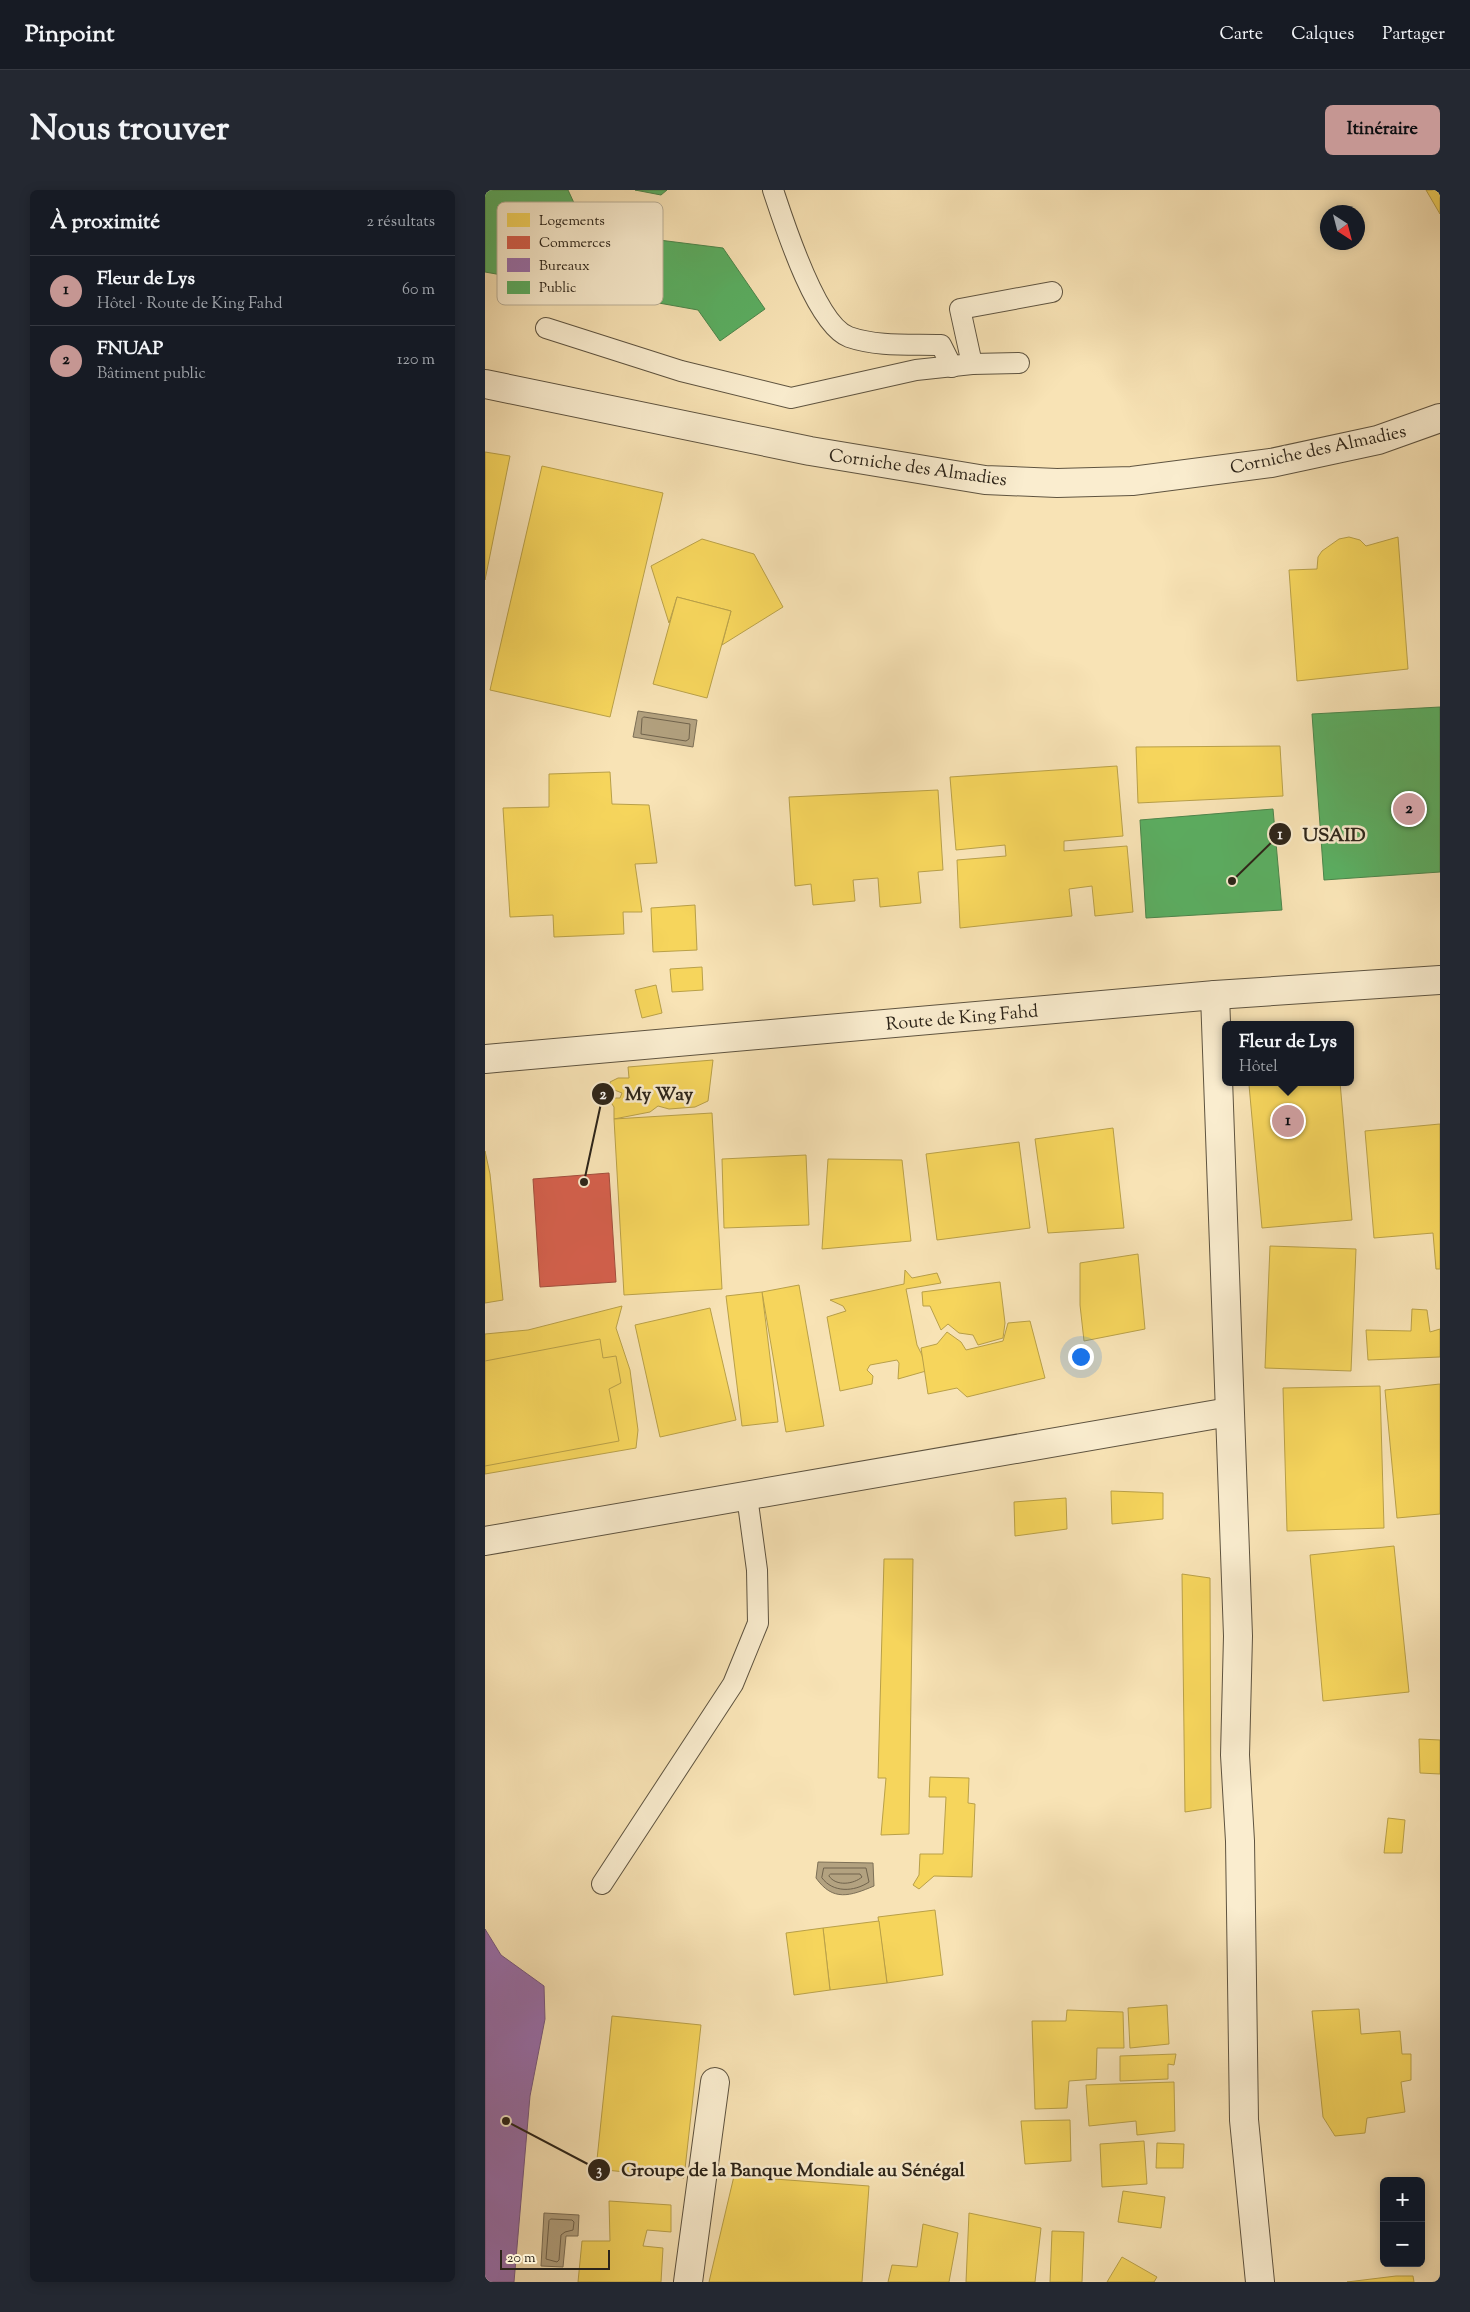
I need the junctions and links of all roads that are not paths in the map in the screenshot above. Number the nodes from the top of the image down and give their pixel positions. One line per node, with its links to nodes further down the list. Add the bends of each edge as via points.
1 (773, 190): 6 (lane, via 792,248 828,320 848,336 891,344 941,345)
2 (1052, 292): 5 (lane, via 960,309)
3 (546, 328): 6 (lane, via 681,371 791,398 916,370)
4 (1019, 363): 5 (lane)
5 (972, 364): 6 (lane)
6 (952, 367)
7 (485, 384): 8 (street, Corniche des Almadies, via 810,451 985,480 1057,483 1132,481 1271,463 1378,440)
8 (1440, 418)
9 (1440, 980): 10 (street, Route de King Fahd)
10 (1215, 995): 11 (street, Route de King Fahd); 12 (street)
11 (485, 1059)
12 (1229, 1412): 13 (street); 18 (street, via 1238,1636 1235,1755 1240,1841 1244,2120)
13 (747, 1496): 14 (street); 15 (lane, via 757,1570 758,1623 733,1684)
14 (485, 1541)
15 (602, 1884)
16 (715, 2082): 17 (street)
17 (688, 2282)
18 (1260, 2282)

